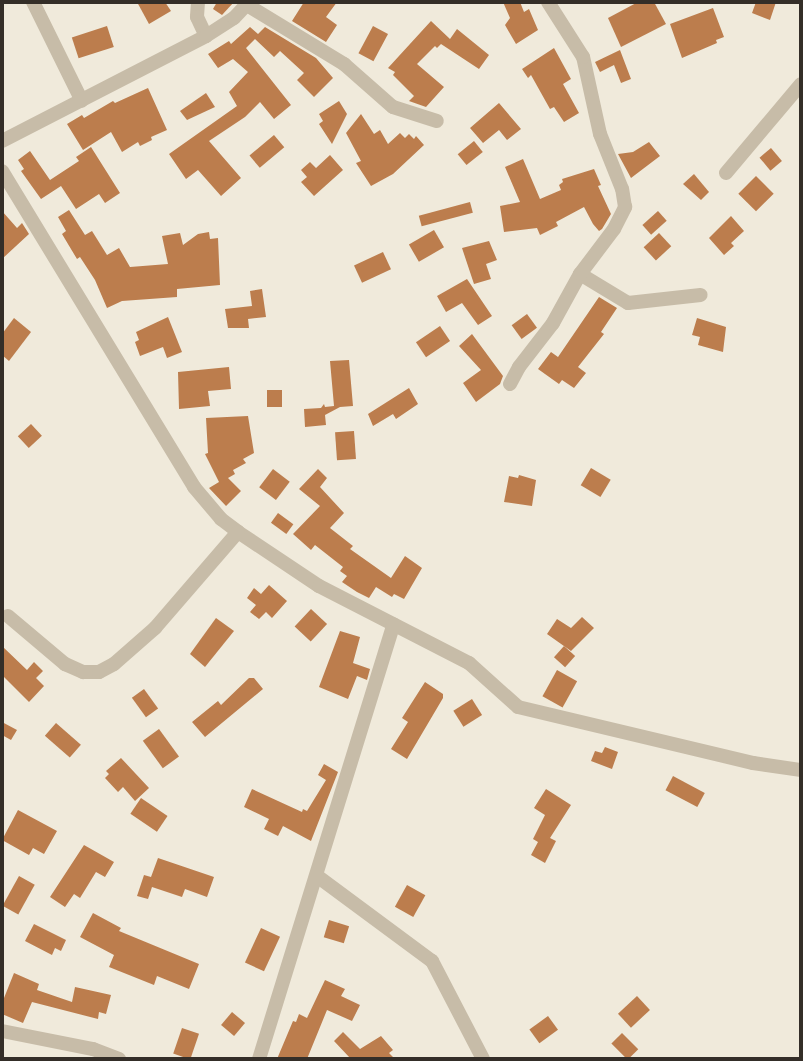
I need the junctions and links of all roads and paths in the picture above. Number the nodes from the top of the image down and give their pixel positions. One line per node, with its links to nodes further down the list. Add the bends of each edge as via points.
1 (33, 2): 7 (street)
2 (198, 2): 5 (street, via 197,17)
3 (548, 2): 12 (street, via 583,57 600,134 624,198 621,218)
4 (248, 3): 5 (street); 8 (street, via 344,64 393,107)
5 (206, 36): 7 (street)
6 (801, 84): 11 (street)
7 (82, 101): 9 (street)
8 (437, 121)
9 (2, 141)
10 (2, 172): 15 (street, via 194,487 221,519)
11 (726, 173)
12 (580, 274): 13 (street, via 628,303); 14 (street, via 553,323)
13 (701, 295)
14 (510, 384)
15 (239, 532): 16 (street, via 155,628 99,672 83,672 65,664); 17 (street, via 318,586)
16 (8, 615)
17 (394, 624): 18 (street, via 469,663 518,707 753,763); 19 (street)
18 (801, 770)
19 (317, 876): 22 (street); 23 (street, via 432,961)
20 (2, 1031): 21 (street, via 93,1049)
21 (119, 1059)
22 (259, 1059)
23 (483, 1059)

